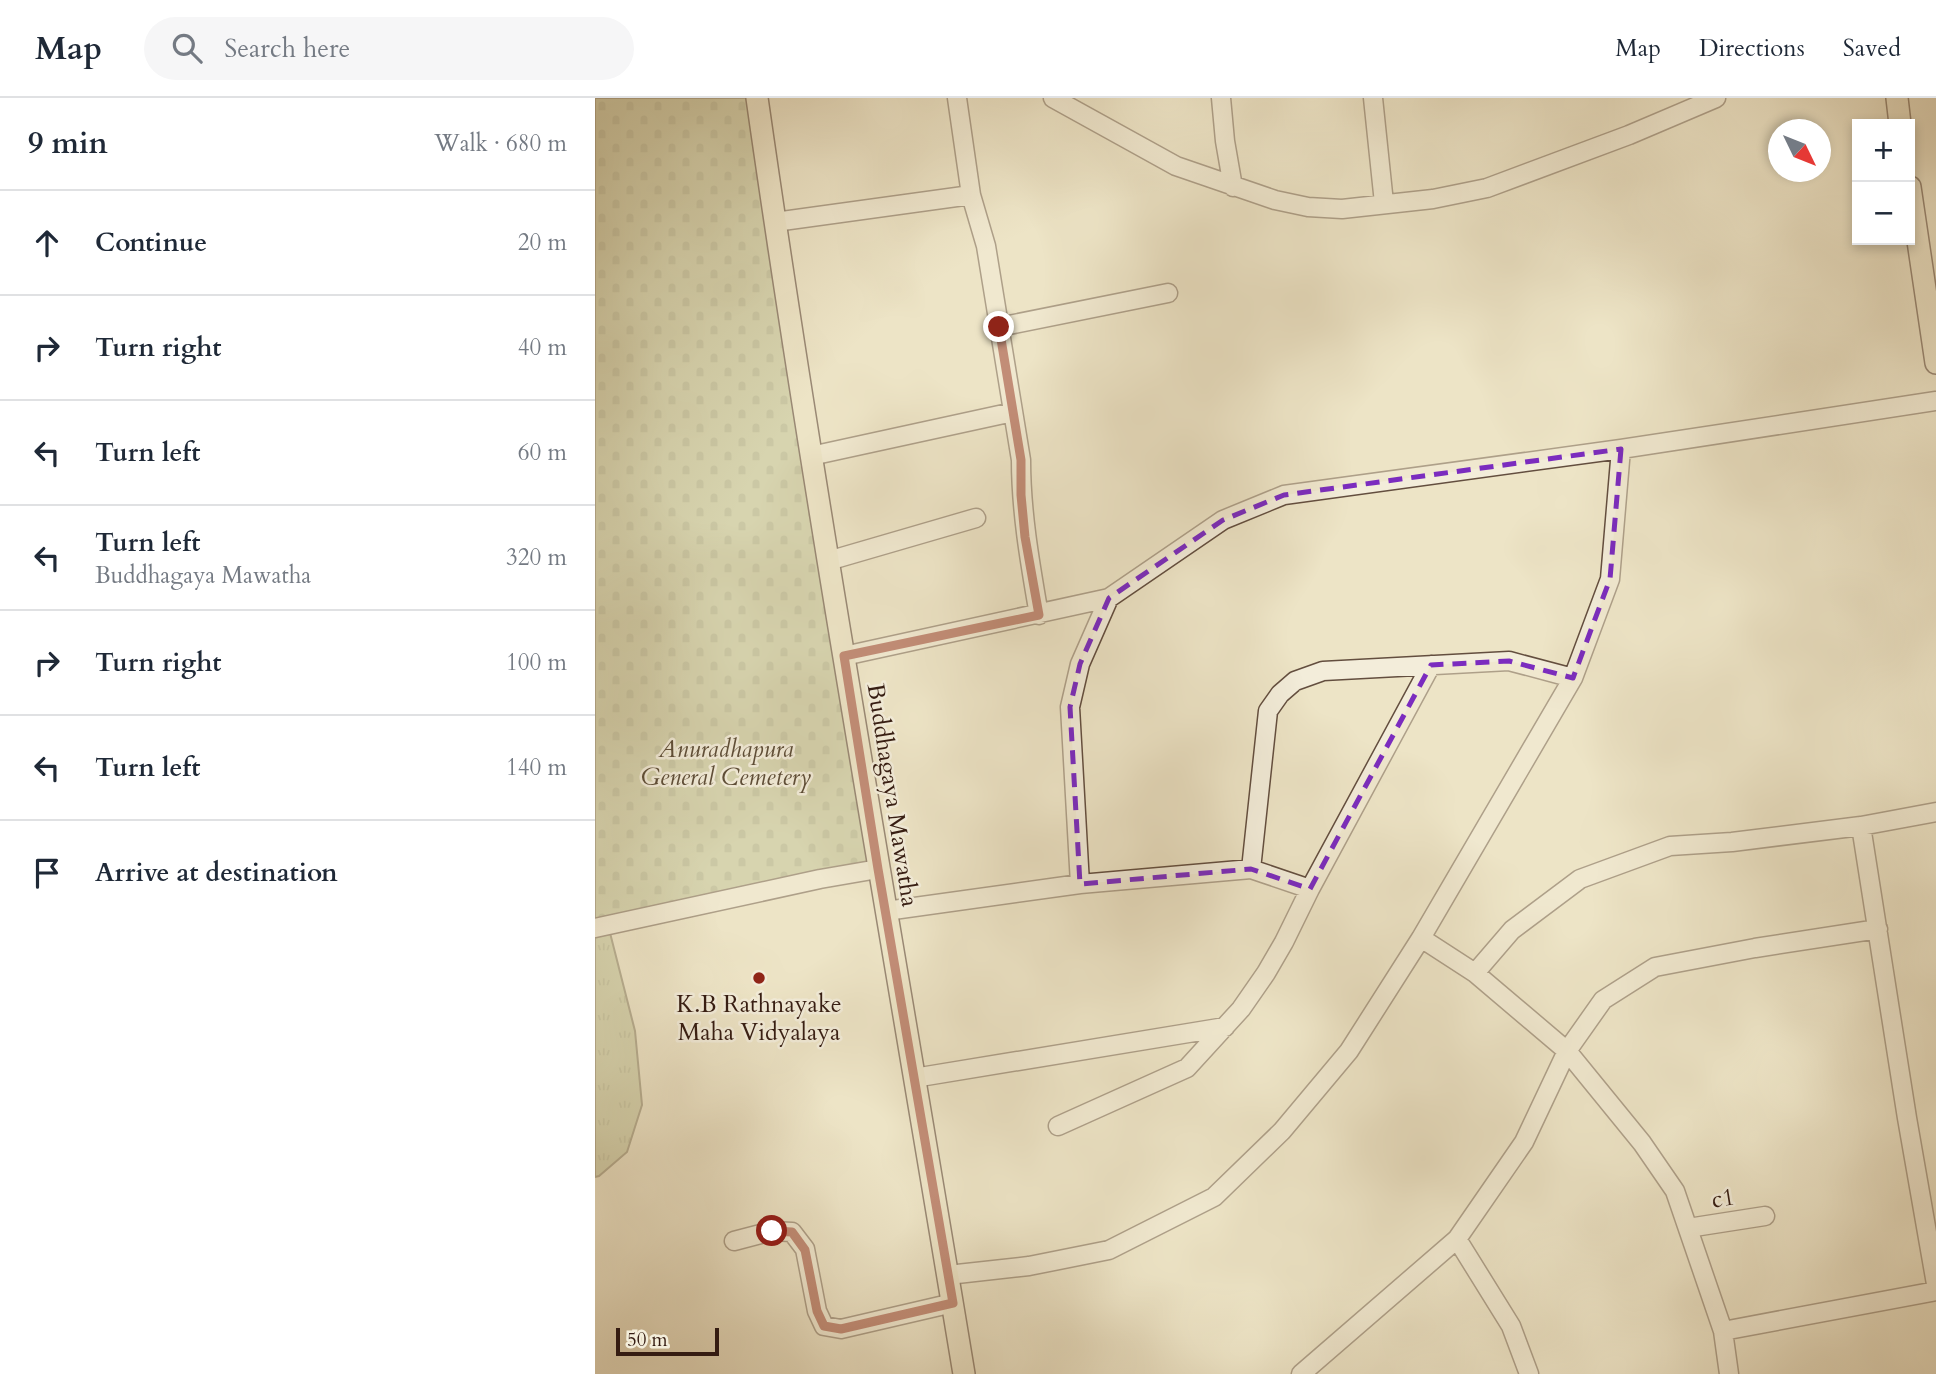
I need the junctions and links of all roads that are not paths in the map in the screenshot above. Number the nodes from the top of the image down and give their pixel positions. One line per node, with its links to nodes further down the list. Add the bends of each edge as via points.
1 (757, 98): 13 (main road, Buddhagaya Mawatha)
2 (957, 98): 10 (street)
3 (1053, 98): 9 (street, via 1176,166)
4 (1221, 98): 9 (street)
5 (1373, 98): 11 (street)
6 (1715, 98): 11 (street, via 1487,188)
7 (1896, 98): 8 (main road)
8 (1900, 119)
9 (1233, 187): 11 (street, via 1308,207 1342,209)
10 (971, 195): 13 (street); 15 (street, via 986,246)
11 (1384, 203)
12 (1915, 221): 16 (main road)
13 (775, 222): 20 (main road, Buddhagaya Mawatha)
14 (1168, 293): 15 (street)
15 (999, 327): 18 (street)
16 (1936, 363)
17 (1936, 401): 19 (street)
18 (1013, 412): 20 (street); 24 (street, via 1025,537)
19 (1621, 449): 23 (street, via 1284,495 1223,520); 27 (street, via 1610,579)
20 (811, 456): 22 (main road, Buddhagaya Mawatha)
21 (976, 518): 22 (street)
22 (828, 561): 25 (main road, Buddhagaya Mawatha)
23 (1109, 598): 24 (street); 32 (street, via 1080,664 1070,706)
24 (1039, 615): 25 (street)
25 (844, 656): 30 (main road, Buddhagaya Mawatha)
26 (1431, 666): 27 (street, via 1509,662); 31 (street, via 1322,671 1295,681 1280,694 1268,711); 33 (street)
27 (1573, 678): 37 (street)
28 (1936, 812): 29 (street)
29 (1861, 825): 36 (street); 38 (street, via 1670,846 1580,879 1513,930)
30 (878, 869): 34 (main road, Buddhagaya Mawatha); 35 (street)
31 (1251, 869): 32 (street); 33 (street)
32 (1080, 884): 34 (street)
33 (1310, 889): 39 (street, via 1266,973)
34 (885, 911): 41 (main road, Buddhagaya Mawatha)
35 (595, 928)
36 (1878, 929): 40 (street, via 1655,967 1603,1000); 48 (street)
37 (1421, 938): 38 (street); 47 (street, via 1349,1051 1282,1131 1214,1198 1109,1250 1029,1266)
38 (1475, 973): 40 (street)
39 (1225, 1027): 41 (street); 42 (street, via 1187,1068)
40 (1567, 1051): 44 (street, via 1675,1191); 45 (street, via 1524,1142)
41 (914, 1078): 47 (main road, Buddhagaya Mawatha)
42 (1058, 1126)
43 (1765, 1216): 44 (street, c1)
44 (1688, 1228): 51 (street)
45 (1457, 1239): 53 (street); 54 (street, via 1511,1326)
46 (734, 1241): 50 (street, via 772,1231 792,1232 805,1250 824,1326 841,1329)
47 (948, 1275): 50 (main road, Buddhagaya Mawatha)
48 (1936, 1284)
49 (1936, 1291): 51 (street)
50 (953, 1303): 52 (main road, Buddhagaya Mawatha)
51 (1723, 1331): 55 (street)
52 (964, 1374)
53 (1301, 1374)
54 (1529, 1374)
55 (1730, 1374)

